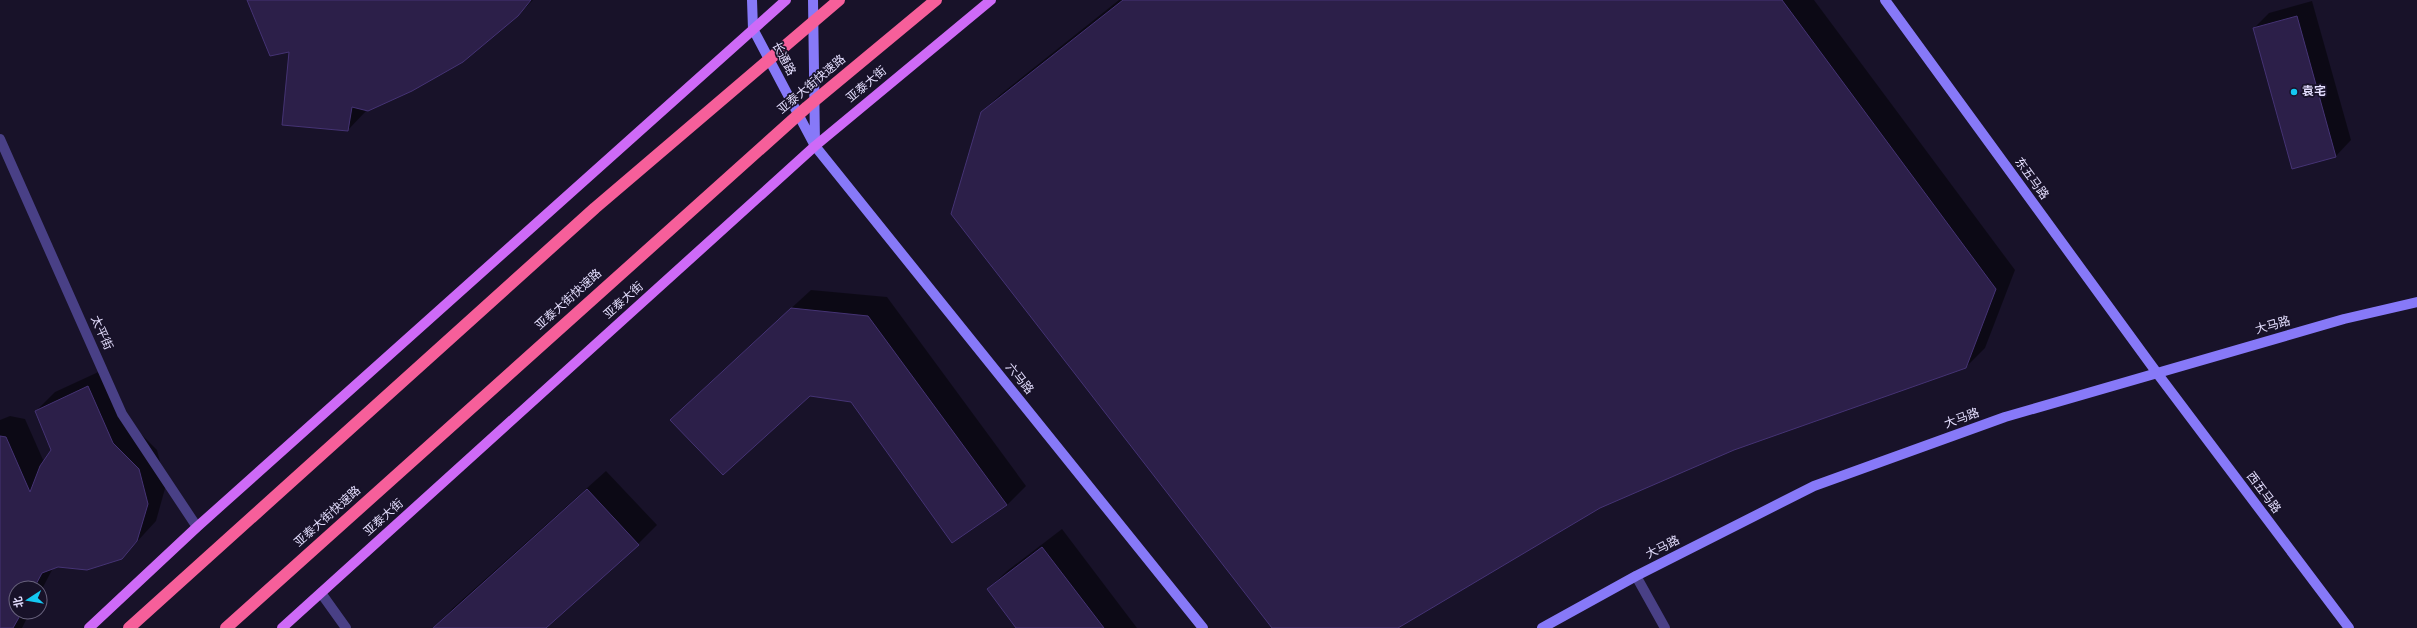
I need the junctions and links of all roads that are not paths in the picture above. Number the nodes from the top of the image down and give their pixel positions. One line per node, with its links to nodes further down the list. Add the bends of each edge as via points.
1 (752, 0): 8 (main road, 长通路)
2 (786, 0): 8 (main road)
3 (813, 0): 10 (main road, 长通路)
4 (839, 0): 17 (highway, bridge, via 595,208)
5 (936, 0): 18 (highway, 亚泰大街快速路, bridge, via 801,112)
6 (991, 0): 10 (main road, 亚泰大街)
7 (1885, 0): 12 (main road, 东五马路)
8 (753, 29): 10 (main road, 长通路); 13 (main road)
9 (0, 139): 13 (street, 太平街, via 122,414)
10 (815, 146): 15 (main road, 亚泰大街); 21 (main road, 六马路)
11 (2417, 302): 12 (main road, 大马路, via 2344,319)
12 (2157, 373): 14 (main road, 大马路, via 2005,417 1814,486); 24 (main road, 西五马路)
13 (197, 527): 16 (main road)
14 (1636, 576): 22 (main road, 大马路); 23 (street)
15 (321, 593): 19 (main road, 亚泰大街); 20 (street)
16 (89, 628)
17 (129, 628)
18 (226, 628)
19 (282, 628)
20 (346, 628)
21 (1203, 628)
22 (1542, 628)
23 (1665, 628)
24 (2349, 628)

